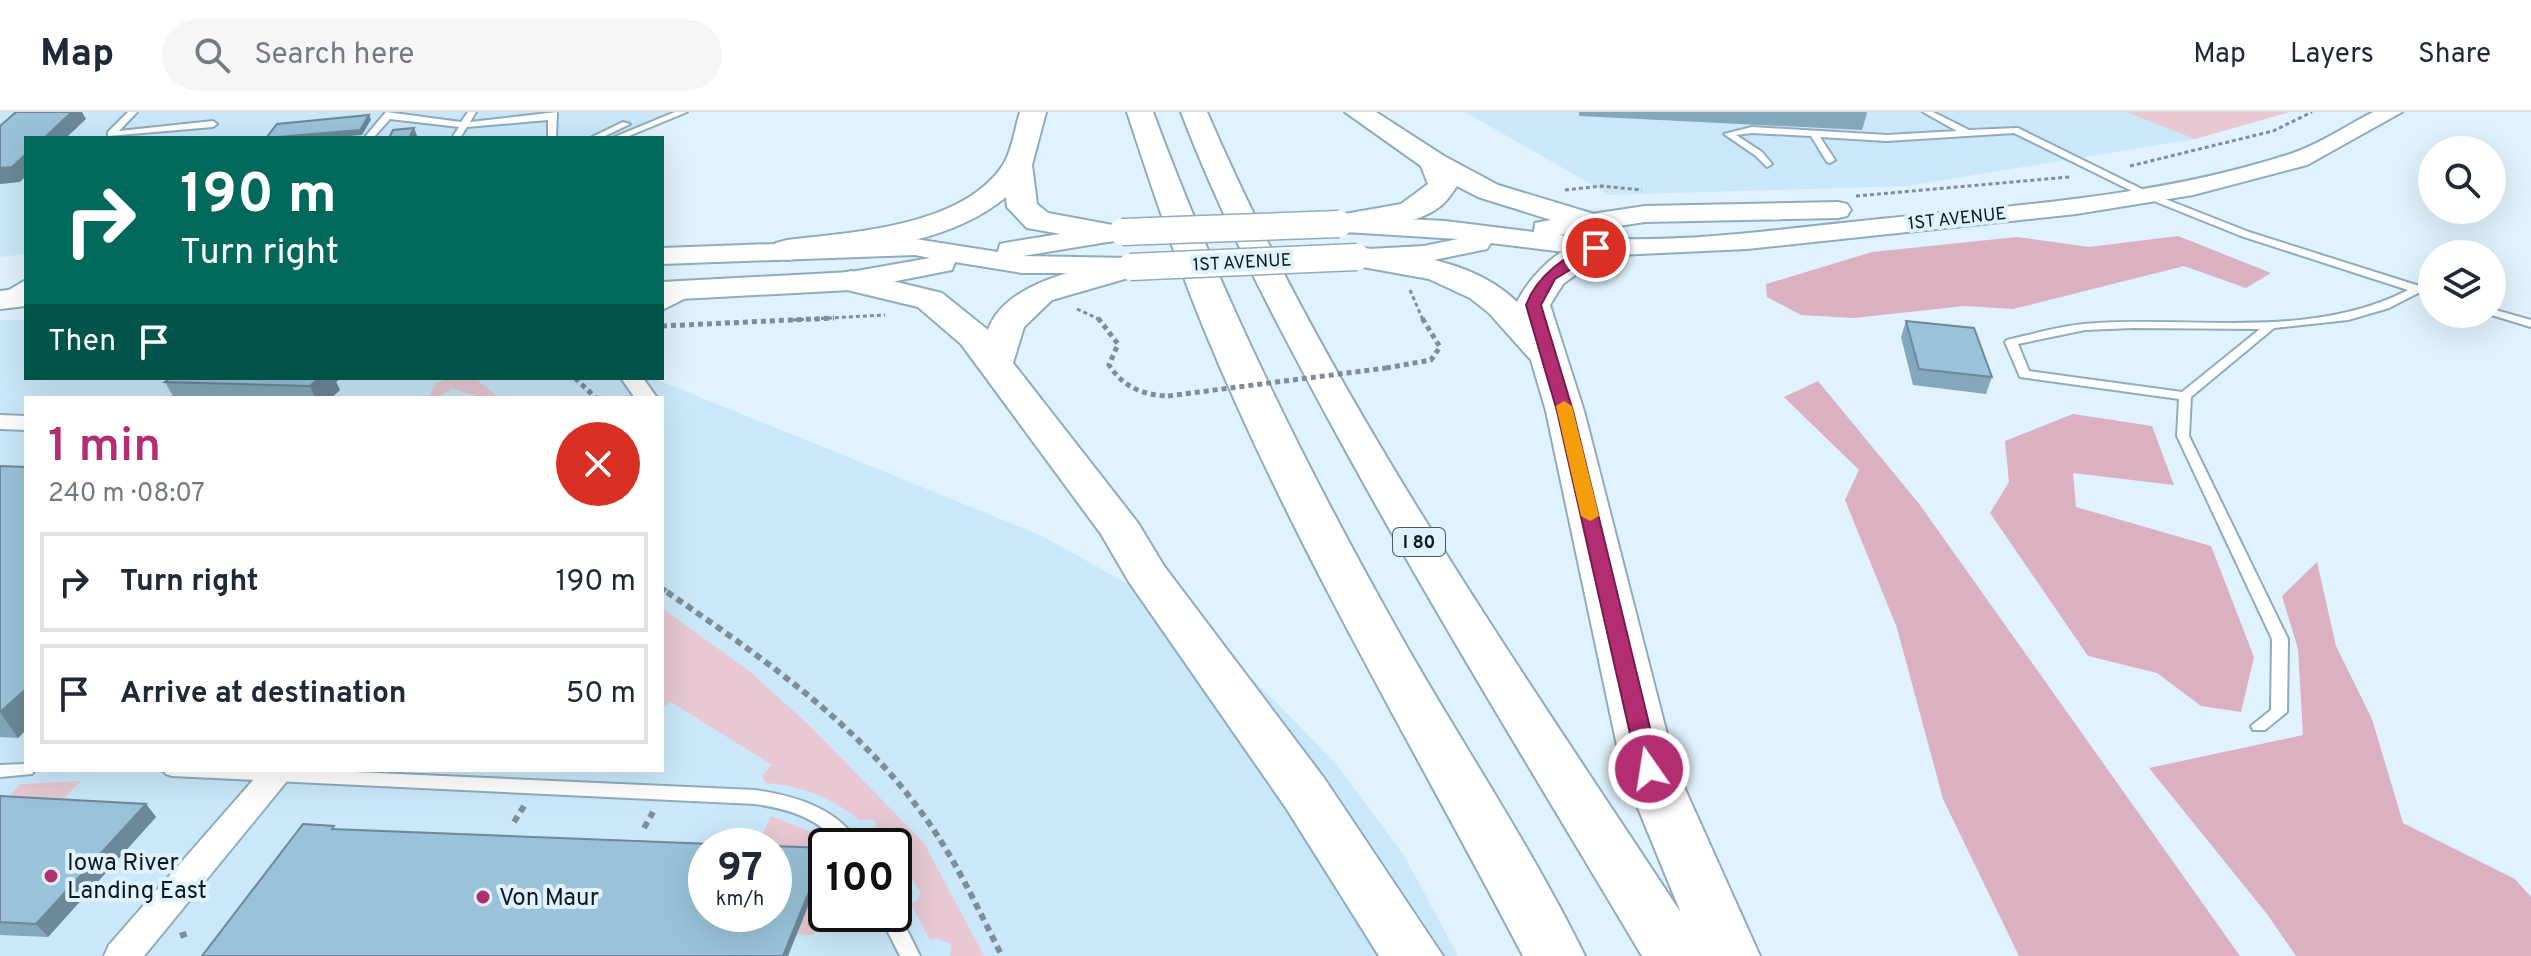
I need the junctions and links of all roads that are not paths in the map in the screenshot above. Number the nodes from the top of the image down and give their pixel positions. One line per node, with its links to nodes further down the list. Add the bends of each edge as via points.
1 (133, 112): 14 (lane, via 111,134)
2 (472, 112): 15 (lane)
3 (656, 112): 21 (lane)
4 (683, 112): 22 (lane)
5 (1033, 112): 26 (highway)
6 (1140, 112): 58 (highway, via 1175,212 1295,478 1384,655)
7 (1194, 112): 59 (highway, I 80, via 1266,268 1374,466)
8 (1358, 112): 24 (highway)
9 (1927, 112): 16 (lane)
10 (2342, 112): 27 (main road, 1ST AVENUE, via 2244,154)
11 (2391, 112): 28 (main road, 1ST AVENUE, via 2298,160)
12 (389, 114): 15 (lane); 18 (lane)
13 (552, 114): 15 (lane); 20 (lane)
14 (213, 124)
15 (464, 125): 19 (lane)
16 (1968, 133): 17 (lane, via 1887,138); 27 (lane, via 2015,130)
17 (1814, 134): 23 (lane); 25 (lane, via 1728,134)
18 (370, 136)
19 (457, 136)
20 (552, 136)
21 (599, 136)
22 (621, 136)
23 (1830, 160)
24 (1434, 162): 29 (highway, via 1443,184 1427,203 1403,213); 31 (highway)
25 (1767, 164)
26 (1018, 165): 30 (highway, via 1022,207 1038,221); 33 (highway, via 991,195 957,215 898,234)
27 (2111, 178): 28 (lane); 31 (main road, 1ST AVENUE, via 1947,203 1645,214)
28 (2147, 195): 31 (main road, 1ST AVENUE, via 1747,241); 39 (lane, via 2245,234)
29 (1339, 224): 30 (main road, 1ST AVENUE, bridge); 32 (main road, 1ST AVENUE)
30 (1114, 233): 35 (main road, 1ST AVENUE)
31 (1590, 235): 32 (main road, 1ST AVENUE); 45 (highway, via 1550,276 1533,305)
32 (1508, 236): 36 (main road, 1ST AVENUE, via 1424,254)
33 (787, 250): 34 (main road, 1ST AVENUE); 35 (main road, 1ST AVENUE, via 915,247)
34 (664, 256)
35 (976, 256): 37 (main road, 1ST AVENUE, via 1061,268); 38 (main road, 1ST AVENUE)
36 (1357, 257): 37 (main road, 1ST AVENUE, bridge); 45 (highway, via 1417,265 1470,282 1515,316)
37 (1130, 267): 44 (highway, via 1040,293 1007,324)
38 (851, 281): 40 (main road, 1ST AVENUE); 44 (highway, via 930,300 955,317)
39 (2417, 289): 43 (lane, via 2378,309)
40 (670, 295)
41 (2506, 316): 42 (lane)
42 (2531, 324)
43 (2271, 325): 46 (lane); 46 (lane, via 2095,326 2011,342 2024,374)
44 (995, 363): 57 (highway, via 1122,532)
45 (1553, 370): 60 (highway, via 1649,769)
46 (2185, 396): 49 (lane, via 2183,436 2280,639 2279,712)
47 (0, 422): 48 (street)
48 (24, 423)
49 (2259, 726)
50 (24, 770): 51 (lane)
51 (0, 771)
52 (278, 772): 53 (lane, via 773,799 808,808); 55 (street)
53 (834, 828)
54 (898, 932): 56 (lane)
55 (122, 956)
56 (910, 956)
57 (1412, 956)
58 (1554, 956)
59 (1675, 956)
60 (1729, 956)

